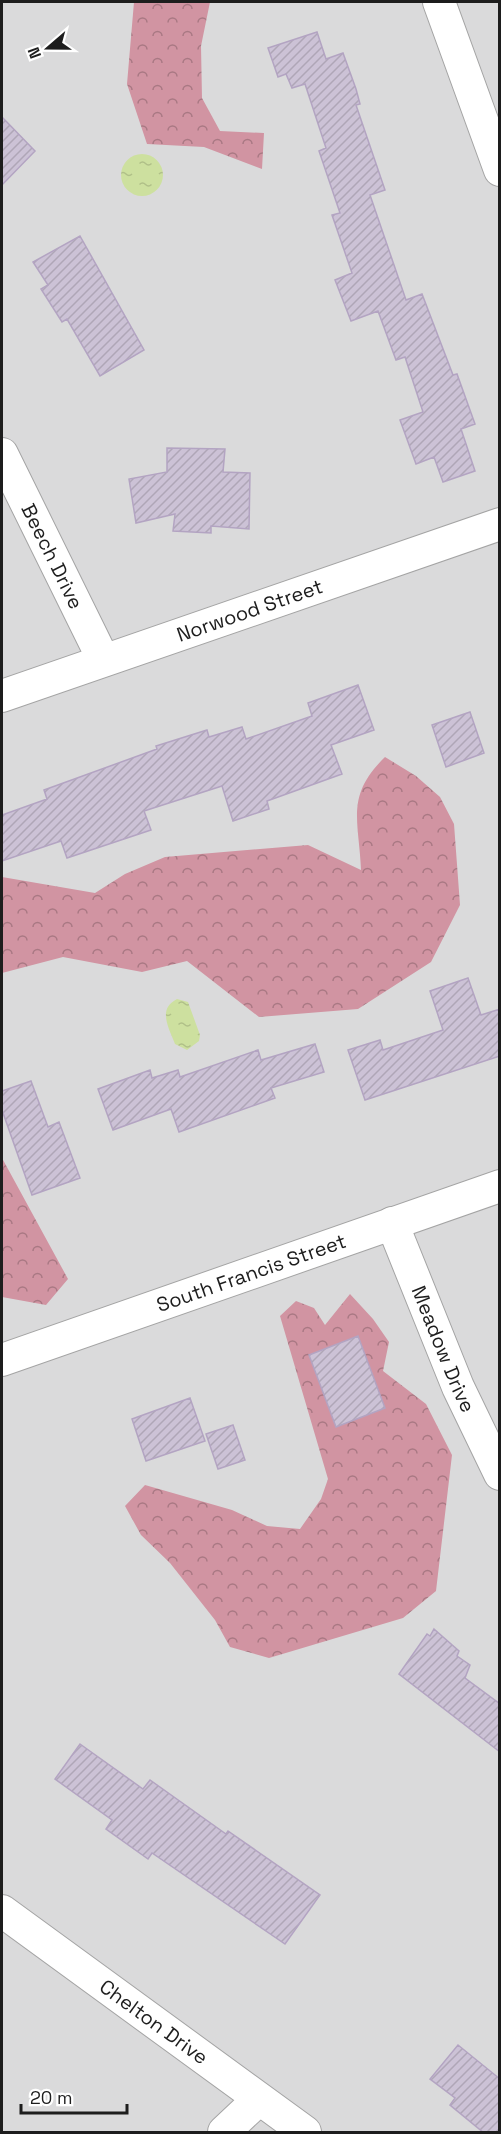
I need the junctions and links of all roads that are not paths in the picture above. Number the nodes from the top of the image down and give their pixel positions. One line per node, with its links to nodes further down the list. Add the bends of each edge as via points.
1 (440, 2): 2 (street)
2 (500, 170)
3 (2, 454): 5 (street, Beech Drive)
4 (500, 524): 5 (street, Norwood Street)
5 (103, 659): 6 (street, Norwood Street)
6 (2, 696)
7 (500, 1185): 8 (street, South Francis Street)
8 (392, 1223): 9 (street, South Francis Street); 10 (street, Meadow Drive, via 458,1388)
9 (2, 1360)
10 (500, 1474)
11 (2, 1911): 12 (street, Chelton Drive)
12 (258, 2100): 13 (street); 14 (street, Chelton Drive)
13 (224, 2133)
14 (305, 2133)

